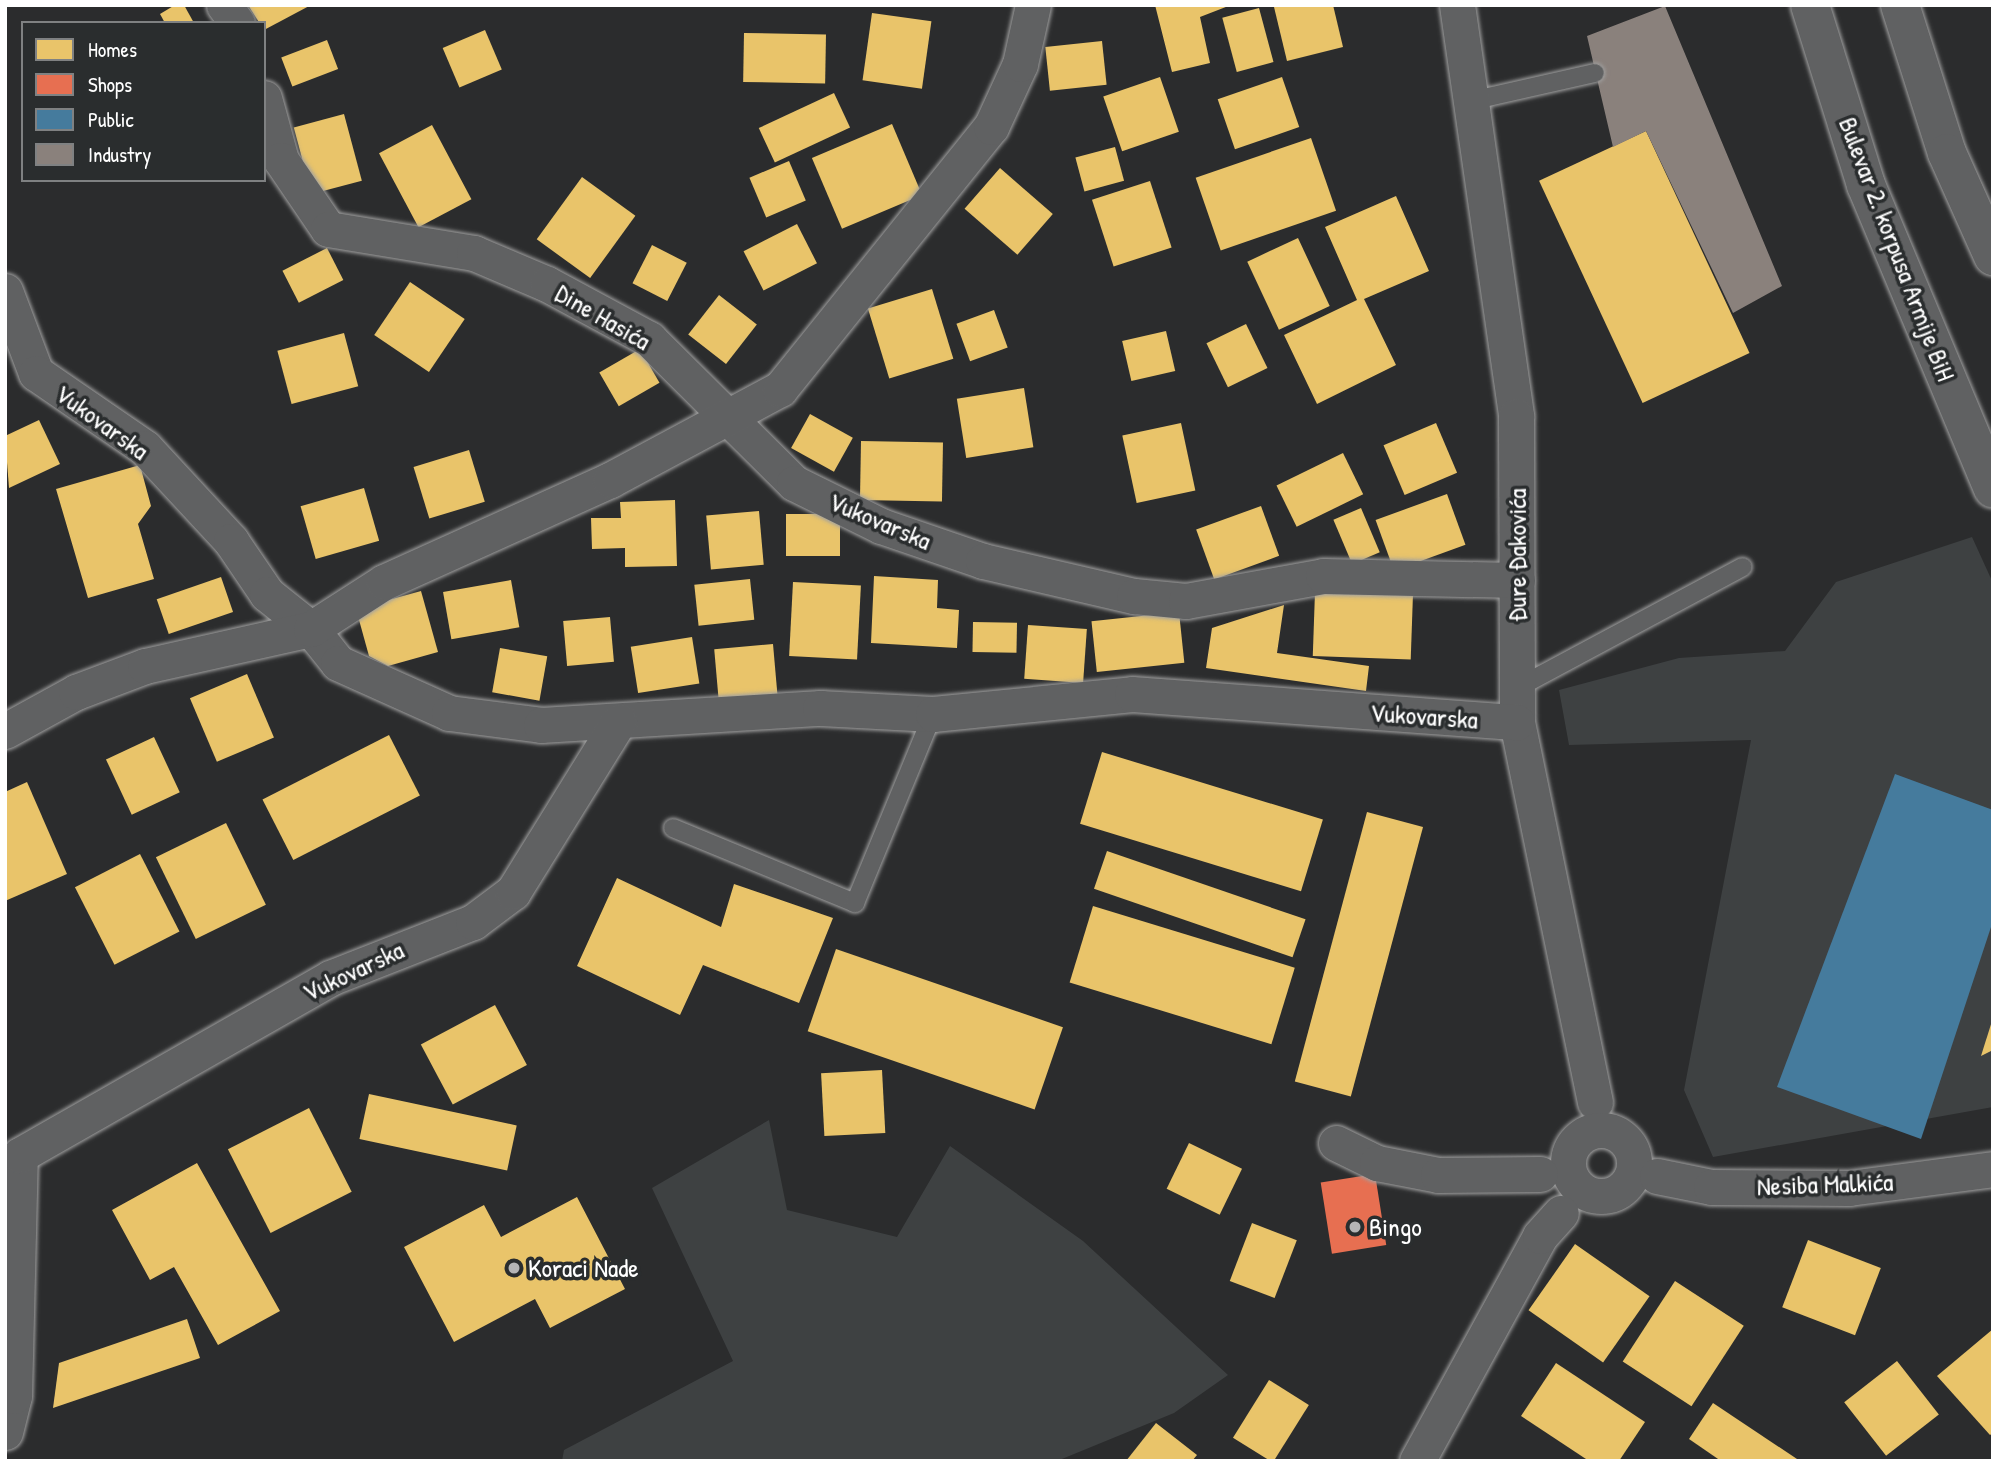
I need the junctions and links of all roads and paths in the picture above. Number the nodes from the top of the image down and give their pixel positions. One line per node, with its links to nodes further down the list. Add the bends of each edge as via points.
1 (224, 5): 6 (street)
2 (1033, 5): 12 (street, via 1020,64 991,127 956,177 780,389)
3 (1457, 5): 8 (street, Đure Đakovića)
4 (1810, 5): 13 (main road, Bulevar 2. korpusa Armije BiH, via 1866,185)
5 (1900, 5): 10 (main road, via 1947,153)
6 (236, 21)
7 (1595, 72): 8 (lane)
8 (1466, 102): 15 (street, Đure Đakovića, via 1516,416)
9 (266, 105): 12 (street, Dine Hasića, via 281,160 328,229 474,253 547,284 649,339)
10 (1993, 256)
11 (5, 291): 16 (street, Vukovarska, via 36,373 145,448 231,541 267,594)
12 (727, 422): 15 (street, Vukovarska, via 794,483 881,526 983,561 1134,596 1186,601 1323,576); 16 (street, via 447,549)
13 (1993, 489)
14 (1743, 567): 17 (lane)
15 (1517, 580): 17 (street, Đure Đakovića)
16 (311, 629): 19 (street, Vukovarska, via 338,663 449,713 541,725); 20 (street, via 145,666 76,692)
17 (1517, 705): 18 (street, Vukovarska, via 1132,694); 25 (street, Đure Đakovića, via 1595,1102)
18 (933, 714): 19 (street, Vukovarska, via 820,708); 21 (lane, via 855,903)
19 (619, 721): 23 (street, Vukovarska, via 513,892 473,922 330,978)
20 (5, 731)
21 (673, 828)
22 (1336, 1143): 25 (street, Nesiba Malkića, via 1377,1163 1438,1175)
23 (12, 1156): 26 (street, Vukovarska, via 14,1396)
24 (1993, 1169): 25 (street, Nesiba Malkića, via 1849,1188 1711,1187)
25 (1593, 1172): 27 (street, via 1540,1236)
26 (5, 1432)
27 (1415, 1456)

